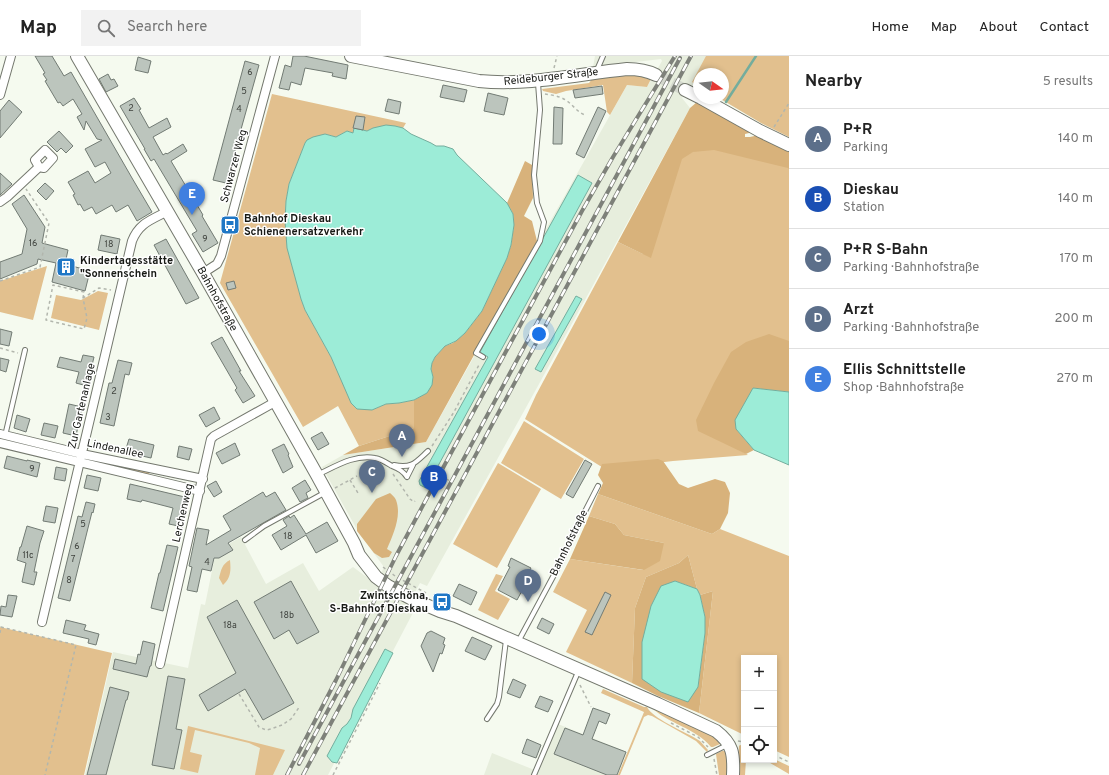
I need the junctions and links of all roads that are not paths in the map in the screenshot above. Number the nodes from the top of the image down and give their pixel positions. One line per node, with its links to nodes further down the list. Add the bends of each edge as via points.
1 (11, 56): 11 (street)
2 (77, 56): 16 (street, Bahnhofstraße)
3 (275, 56): 17 (street, Schwarzer Weg, via 221,256 217,264)
4 (351, 56): 8 (street, Reideburger Straße, via 479,81 507,83)
5 (603, 56): 6 (lane)
6 (596, 72): 7 (street, Reideburger Straße, via 638,69); 8 (street, Reideburger Straße)
7 (656, 75)
8 (537, 80): 19 (lane, via 540,110 534,175 537,203 544,222 540,241 476,354)
9 (684, 90): 10 (street)
10 (693, 94)
11 (0, 95)
12 (713, 104): 13 (street)
13 (789, 145)
14 (39, 168): 15 (street)
15 (0, 202)
16 (168, 212): 17 (street, Bahnhofstraße); 24 (street, Zur Gartenanlage, via 143,225 135,233 132,241)
17 (203, 273): 20 (street, Bahnhofstraße)
18 (25, 352): 21 (lane)
19 (483, 358)
20 (275, 402): 27 (street, Bahnhofstraße); 28 (street, Lerchenweg, via 211,439)
21 (3, 435): 24 (street, Lindenallee)
22 (0, 443): 24 (street, Lindenallee)
23 (428, 451): 26 (lane)
24 (81, 458): 28 (street, Lindenallee); 31 (street, Lindenallee); 33 (street, Zur Gartenanlage)
25 (388, 463): 26 (lane, via 400,466); 26 (lane, via 407,477); 27 (lane, via 375,458 355,459)
26 (413, 465)
27 (317, 475): 30 (street, Bahnhofstraße)
28 (203, 479): 31 (street, Lerchenweg)
29 (598, 486): 35 (lane, Bahnhofstraße)
30 (329, 491): 32 (lane, via 264,526); 34 (street, Bahnhofstraße, via 359,556 376,577 388,586 440,611)
31 (200, 492): 36 (street, Lerchenweg)
32 (245, 540)
33 (42, 622)
34 (506, 638): 35 (street, Bahnhofstraße); 38 (lane, via 499,697)
35 (518, 643): 37 (street, Bahnhofstraße)
36 (160, 664)
37 (579, 670): 39 (street, Bahnhofstraße, via 716,731); 41 (lane)
38 (487, 719)
39 (729, 744): 40 (lane); 42 (street, via 733,752)
40 (707, 755)
41 (534, 775)
42 (733, 775)

